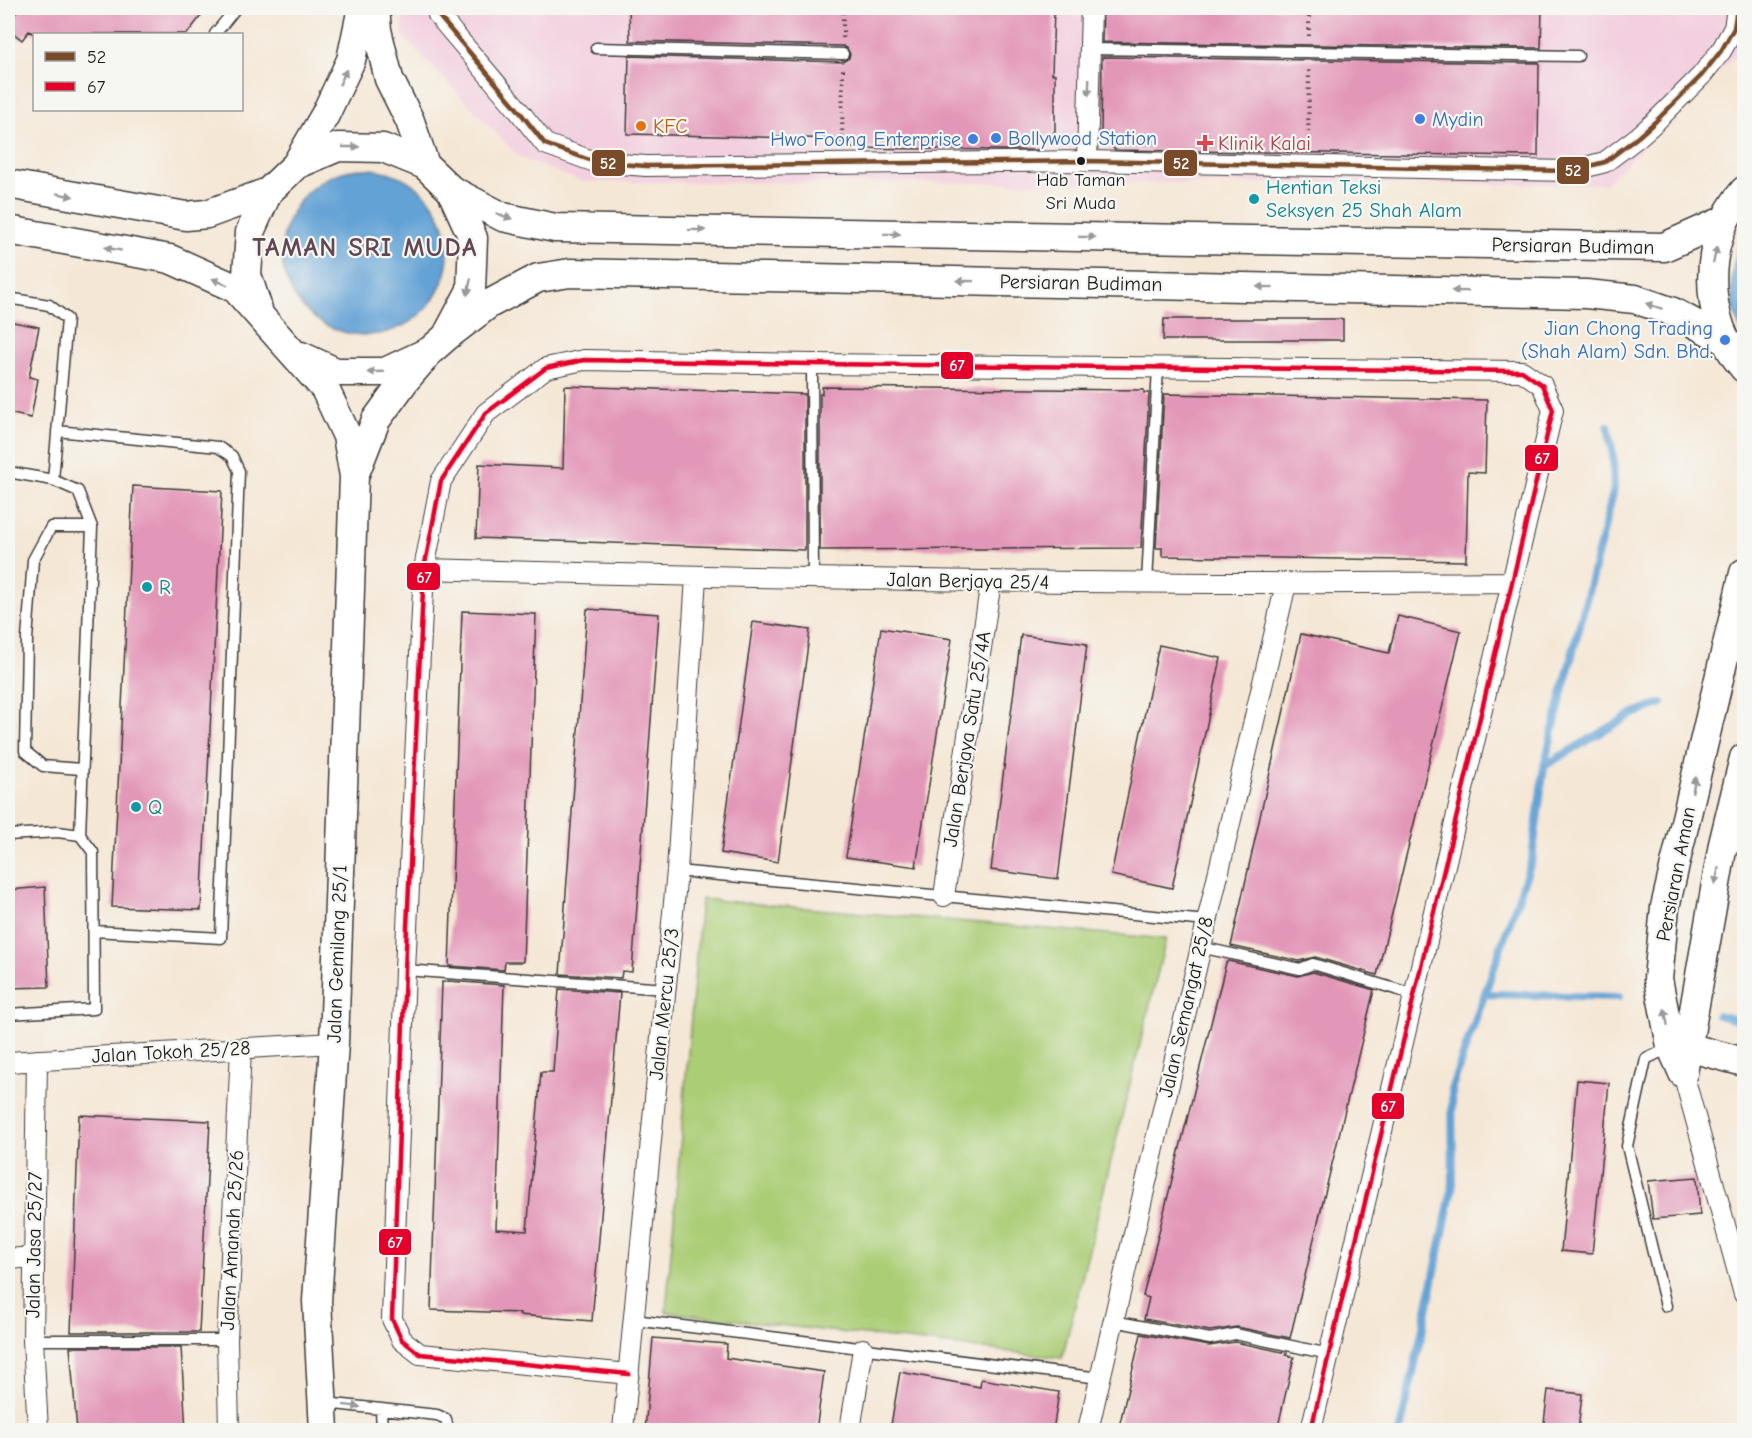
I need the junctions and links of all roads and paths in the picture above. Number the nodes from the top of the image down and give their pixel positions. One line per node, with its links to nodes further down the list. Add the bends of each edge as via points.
1 (236, 8): 9 (lane)
2 (362, 8): 16 (main road, one-way to 2, via 351,60)
3 (375, 8): 17 (main road, via 389,79 410,121)
4 (438, 8): 18 (street, via 438,15 545,144 594,162 646,166)
5 (843, 8): 13 (path)
6 (1091, 8): 11 (street)
7 (1310, 8): 12 (path)
8 (1737, 8): 19 (street, via 1734,28 1722,51 1701,76 1638,137 1605,162 1571,171)
9 (216, 33)
10 (596, 48): 13 (lane)
11 (1090, 49): 12 (lane); 15 (street, one-way to 15)
12 (1309, 52): 14 (lane); 19 (path)
13 (843, 54): 18 (path)
14 (1578, 56)
15 (1087, 161): 18 (street); 19 (street)
16 (296, 165): 17 (main road, one-way to 17, via 338,147 383,148); 23 (main road)
17 (425, 165): 21 (main road)
18 (842, 165)
19 (1308, 165)
20 (8, 184): 23 (main road, one-way to 23, via 186,216 207,213)
21 (451, 190): 24 (main road, Persiaran Budiman, one-way to 24, via 503,217 555,228 1664,247); 29 (main road, one-way to 29, via 473,238 471,290)
22 (1744, 191): 24 (main road)
23 (268, 192): 27 (main road, via 250,232 248,254 247,275)
24 (1725, 220): 28 (main road, one-way to 24, via 1713,301 1713,260)
25 (8, 230): 27 (main road, one-way to 25, via 235,288 170,259)
26 (8, 298): 34 (lane, via 49,305 67,319)
27 (261, 317): 30 (main road, Jalan Gemilang 25/1)
28 (1725, 340): 29 (main road, Persiaran Budiman, one-way to 29, via 1673,312 1635,299 1586,294 570,273 538,278 489,304); 33 (main road)
29 (438, 344): 30 (main road, one-way to 30, via 385,372 336,372); 36 (main road, Jalan Gemilang 25/1, via 376,420)
30 (291, 352): 36 (main road, Jalan Gemilang 25/1, via 325,389 347,436)
31 (812, 364): 32 (street); 39 (street, via 584,360 546,368 486,413 441,481); 42 (lane)
32 (1158, 367): 44 (street, via 1522,371 1542,385 1553,410); 45 (lane)
33 (1744, 368)
34 (57, 431): 37 (lane); 55 (lane, via 218,447 232,456 239,471 221,938)
35 (8, 472): 37 (lane)
36 (354, 476): 61 (main road, Jalan Gemilang 25/1)
37 (52, 480): 38 (lane, via 78,491)
38 (92, 527): 48 (lane); 48 (lane, via 51,527 33,560 27,639 25,751 43,766)
39 (424, 569): 41 (street, Jalan Berjaya 25/4); 57 (street)
40 (1744, 573): 63 (main road, Persiaran Aman, one-way to 40, via 1658,979 1665,907)
41 (696, 577): 42 (street, Jalan Berjaya 25/4); 52 (street, Jalan Mercu 25/3)
42 (813, 579): 43 (street, Jalan Berjaya 25/4)
43 (991, 581): 45 (street, Jalan Berjaya 25/4); 53 (street, Jalan Berjaya Satu 25/4A)
44 (1512, 582): 46 (street, Jalan Berjaya 25/4); 59 (street)
45 (1147, 583): 46 (street, Jalan Berjaya 25/4)
46 (1286, 584): 54 (street, Jalan Semangat 25/8)
47 (1744, 758): 51 (main road, Persiaran Aman)
48 (81, 769): 50 (lane)
49 (8, 835): 50 (lane)
50 (80, 835): 55 (lane, via 93,852)
51 (1734, 846): 63 (main road, Persiaran Aman, one-way to 63)
52 (677, 871): 53 (lane); 58 (street, Jalan Mercu 25/3)
53 (944, 896): 54 (lane)
54 (1207, 921): 56 (street, Jalan Semangat 25/8)
55 (94, 931): 60 (lane, via 94,1009)
56 (1200, 947): 59 (lane, via 1300,969 1312,964); 72 (street, Jalan Semangat 25/8)
57 (405, 970): 58 (lane); 77 (street, via 392,1319 402,1340 420,1354)
58 (666, 989): 71 (street, Jalan Mercu 25/3)
59 (1414, 995): 76 (street)
60 (8, 1014)
61 (334, 1043): 62 (street, Jalan Tokoh 25/28); 80 (main road, Jalan Gemilang 25/1, via 317,1301)
62 (241, 1049): 64 (street, Jalan Tokoh 25/28); 74 (street, Jalan Amanah 25/26)
63 (1681, 1055): 66 (main road); 69 (street); 70 (lane, via 1646,1059 1627,1146)
64 (37, 1060): 65 (street, Jalan Tokoh 25/28); 67 (street, Jalan Jasa 25/27)
65 (8, 1062)
66 (1744, 1062)
67 (34, 1257): 68 (street); 73 (street, Jalan Jasa 25/27)
68 (8, 1259)
69 (1744, 1294)
70 (1666, 1306)
71 (634, 1320): 75 (lane); 77 (street, Jalan Mercu 25/3)
72 (1113, 1320): 76 (lane, via 1210,1339 1235,1334); 78 (street, Jalan Semangat 25/8)
73 (33, 1340): 74 (lane); 81 (street, Jalan Jasa 25/27)
74 (227, 1340): 82 (street, Jalan Amanah 25/26)
75 (863, 1349): 78 (lane); 86 (street)
76 (1329, 1354): 88 (street)
77 (629, 1374): 85 (street, Jalan Mercu 25/3)
78 (1100, 1378): 87 (street, Jalan Semangat 25/8)
79 (381, 1410): 80 (lane, one-way to 79); 83 (lane); 84 (lane, via 437,1415 446,1419)
80 (323, 1417)
81 (38, 1431)
82 (229, 1431)
83 (382, 1431)
84 (448, 1431)
85 (623, 1431)
86 (850, 1431)
87 (1088, 1431)
88 (1311, 1431)

